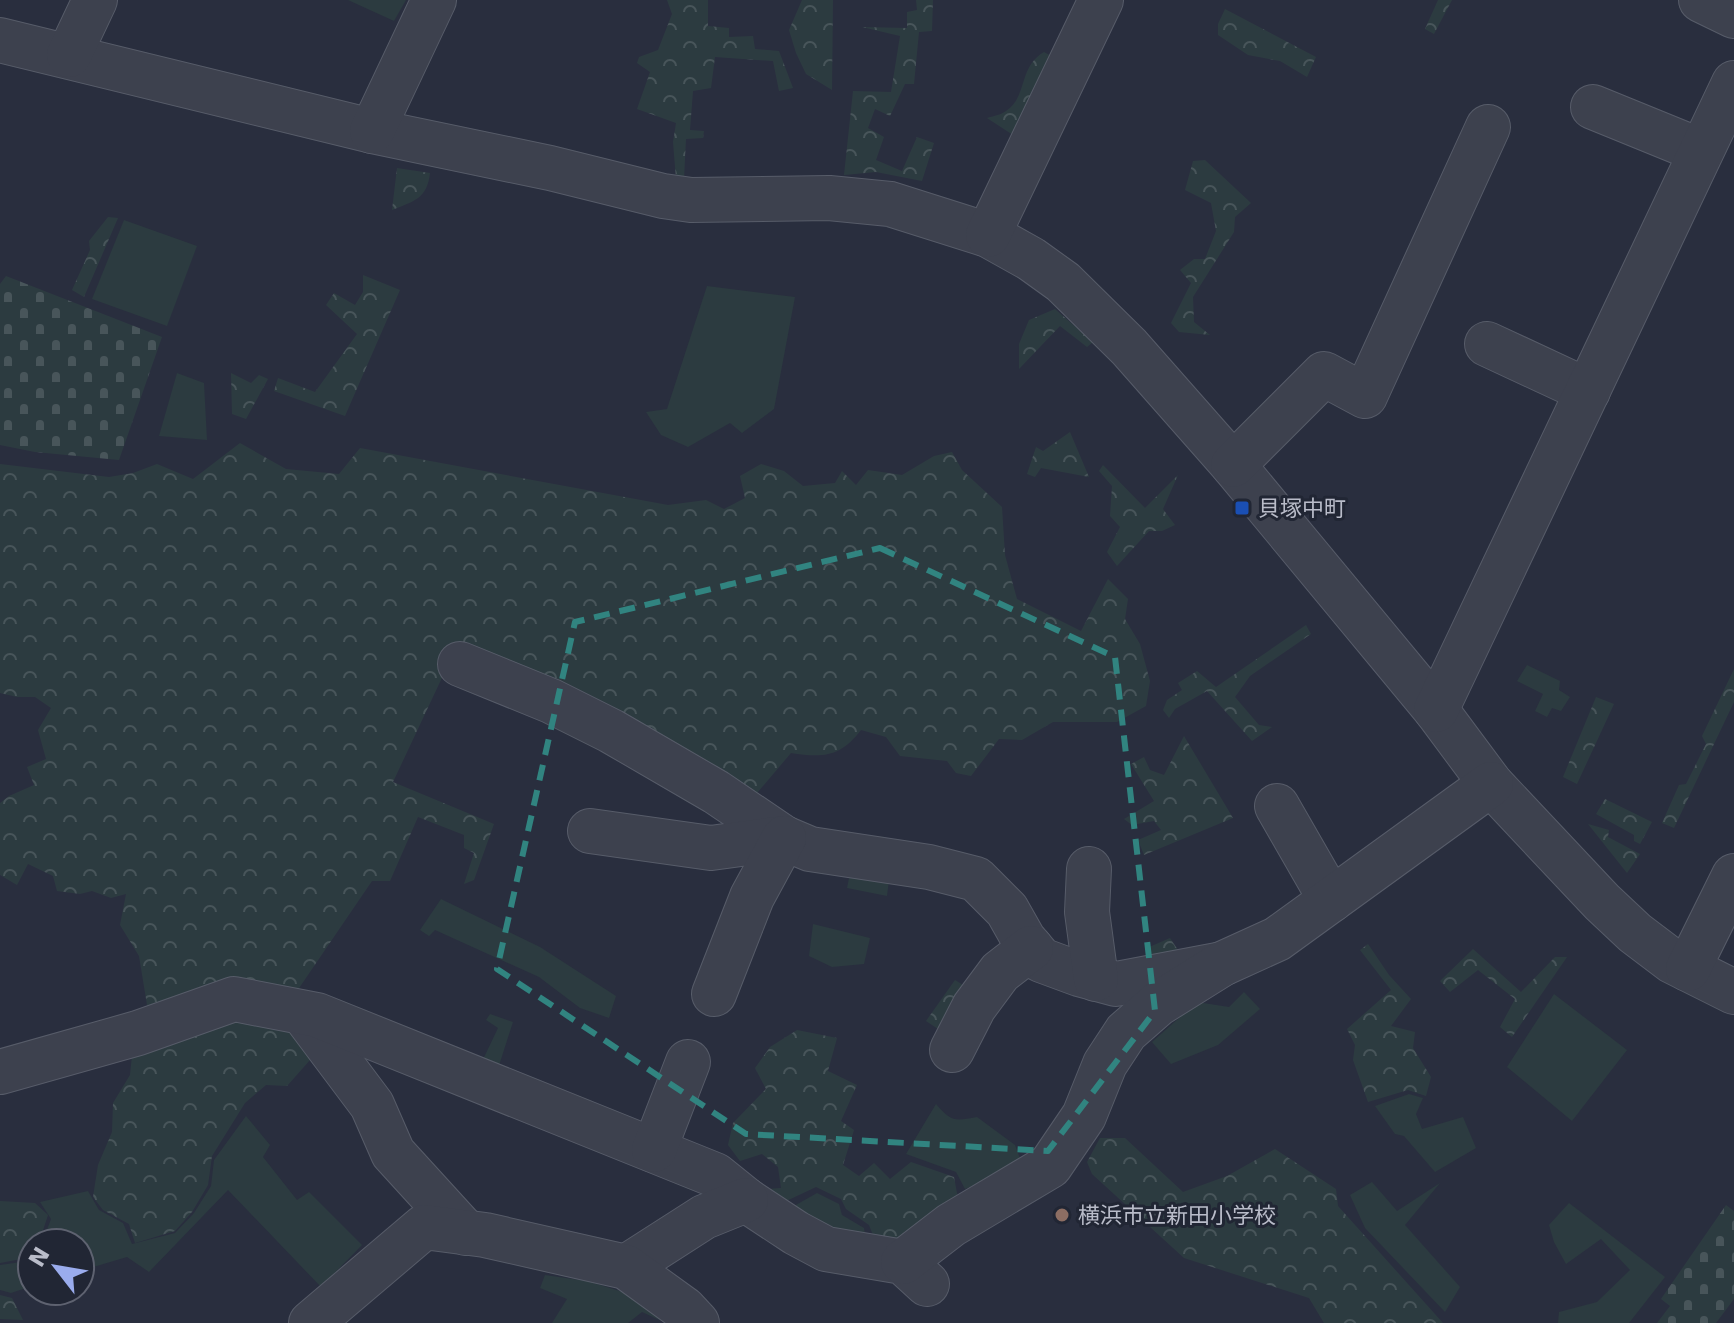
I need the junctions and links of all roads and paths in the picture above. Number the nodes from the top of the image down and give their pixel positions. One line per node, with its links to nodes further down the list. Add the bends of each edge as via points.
1 (95, 0): 7 (street)
2 (434, 0): 11 (street)
3 (1101, 0): 13 (street)
4 (1701, 0): 5 (street)
5 (1734, 16)
6 (0, 40): 7 (street)
7 (69, 55): 11 (street)
8 (1734, 83): 12 (street)
9 (1593, 107): 12 (street)
10 (1488, 127): 16 (street, via 1365,396 1324,374)
11 (372, 131): 13 (street, via 663,196 890,204)
12 (1701, 151): 15 (street)
13 (988, 235): 16 (street, via 1031,259 1097,313)
14 (1487, 344): 15 (street)
15 (1588, 391): 18 (street)
16 (1233, 465): 18 (street)
17 (460, 664): 22 (street, via 611,731)
18 (1436, 710): 19 (street)
19 (1491, 784): 25 (street); 28 (street, via 1635,933)
20 (1277, 806): 25 (street)
21 (590, 831): 22 (street, via 711,848)
22 (784, 838): 26 (street, via 810,849 976,879 1007,910); 31 (street, via 752,897)
23 (1089, 869): 29 (street, via 1087,912)
24 (1734, 876): 28 (street)
25 (1331, 900): 27 (street, via 1277,939)
26 (1031, 948): 29 (street, via 1041,960); 33 (street, via 1000,972)
27 (1222, 964): 29 (street, via 1116,984); 37 (street, via 1158,1004 1126,1032 1105,1064 1084,1116 1050,1166 951,1225 915,1273 826,1249)
28 (1688, 969): 30 (street)
29 (1096, 979)
30 (1734, 992)
31 (714, 994)
32 (303, 1013): 35 (street, via 234,999); 36 (street); 38 (street, via 372,1105 393,1153)
33 (952, 1050)
34 (688, 1062): 36 (street)
35 (0, 1072)
36 (654, 1150): 37 (street, via 715,1175)
37 (746, 1200): 39 (street, via 704,1217)
38 (466, 1233): 39 (street); 40 (street, via 424,1227)
39 (626, 1267): 41 (street)
40 (311, 1323)
41 (697, 1323)

